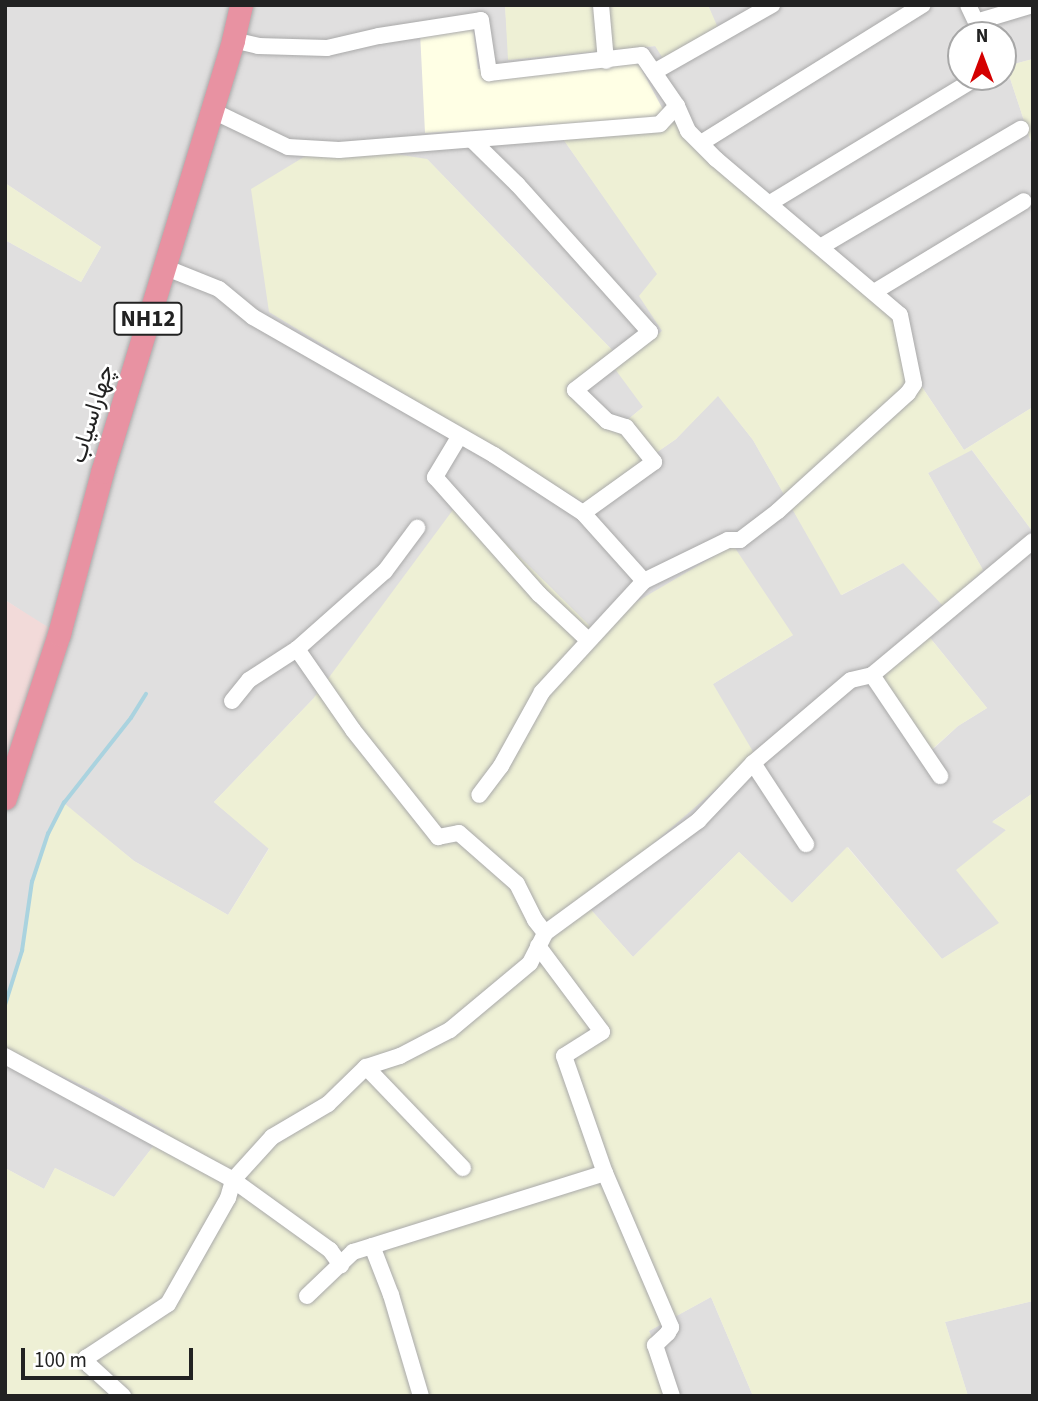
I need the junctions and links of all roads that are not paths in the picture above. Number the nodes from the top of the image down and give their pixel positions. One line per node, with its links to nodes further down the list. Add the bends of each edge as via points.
1 (241, 5): 7 (highway, چهاراسیاب / NH12)
2 (601, 5): 8 (street)
3 (772, 5): 9 (street)
4 (923, 5): 15 (street)
5 (968, 5): 6 (street, via 976,22)
6 (1033, 5)
7 (233, 40): 8 (street, via 258,46 327,48 481,20 489,73); 12 (highway, چهاراسیاب / NH12)
8 (606, 61): 9 (street, via 642,55)
9 (654, 72): 11 (street)
10 (955, 91): 17 (street)
11 (677, 106): 14 (street, via 660,124); 15 (street, via 688,131)
12 (211, 110): 14 (street, via 288,147 339,150); 19 (highway, چهاراسیاب / NH12)
13 (1021, 129): 18 (street)
14 (472, 140): 22 (street, via 650,332 575,390 607,421 625,427 654,462)
15 (701, 143): 17 (street)
16 (1024, 201): 20 (street)
17 (770, 203): 18 (street)
18 (822, 246): 20 (street)
19 (164, 267): 21 (street, via 219,289 253,317); 32 (highway, چهاراسیاب / NH12, via 59,634)
20 (874, 292): 25 (street, via 900,315 914,384 908,393 740,540 728,540)
21 (458, 437): 22 (street); 26 (street, via 435,477 539,594)
22 (583, 513): 25 (street)
23 (417, 528): 27 (street, via 385,571)
24 (1033, 541): 28 (street)
25 (644, 581): 26 (street)
26 (588, 640): 33 (street, via 542,692 501,766)
27 (297, 649): 29 (street, via 249,680); 35 (street, via 352,730 438,837 459,833 517,884)
28 (872, 675): 30 (street, via 851,680); 31 (street)
29 (232, 701)
30 (753, 763): 34 (street); 35 (street, via 698,821)
31 (940, 776)
32 (6, 794)
33 (479, 795)
34 (806, 845)
35 (542, 940): 37 (street, via 530,963 450,1030 400,1056); 39 (street, via 602,1032 564,1056)
36 (5, 1056): 40 (street)
37 (366, 1067): 38 (street); 40 (street, via 328,1104 272,1137)
38 (463, 1168)
39 (605, 1173): 41 (street); 46 (street, via 671,1327 655,1345)
40 (233, 1180): 42 (street, via 330,1250); 44 (street, via 228,1198 168,1304 86,1358)
41 (372, 1246): 42 (street, via 352,1252); 45 (street)
42 (341, 1265): 43 (street)
43 (307, 1296)
44 (123, 1396)
45 (421, 1396)
46 (672, 1396)

